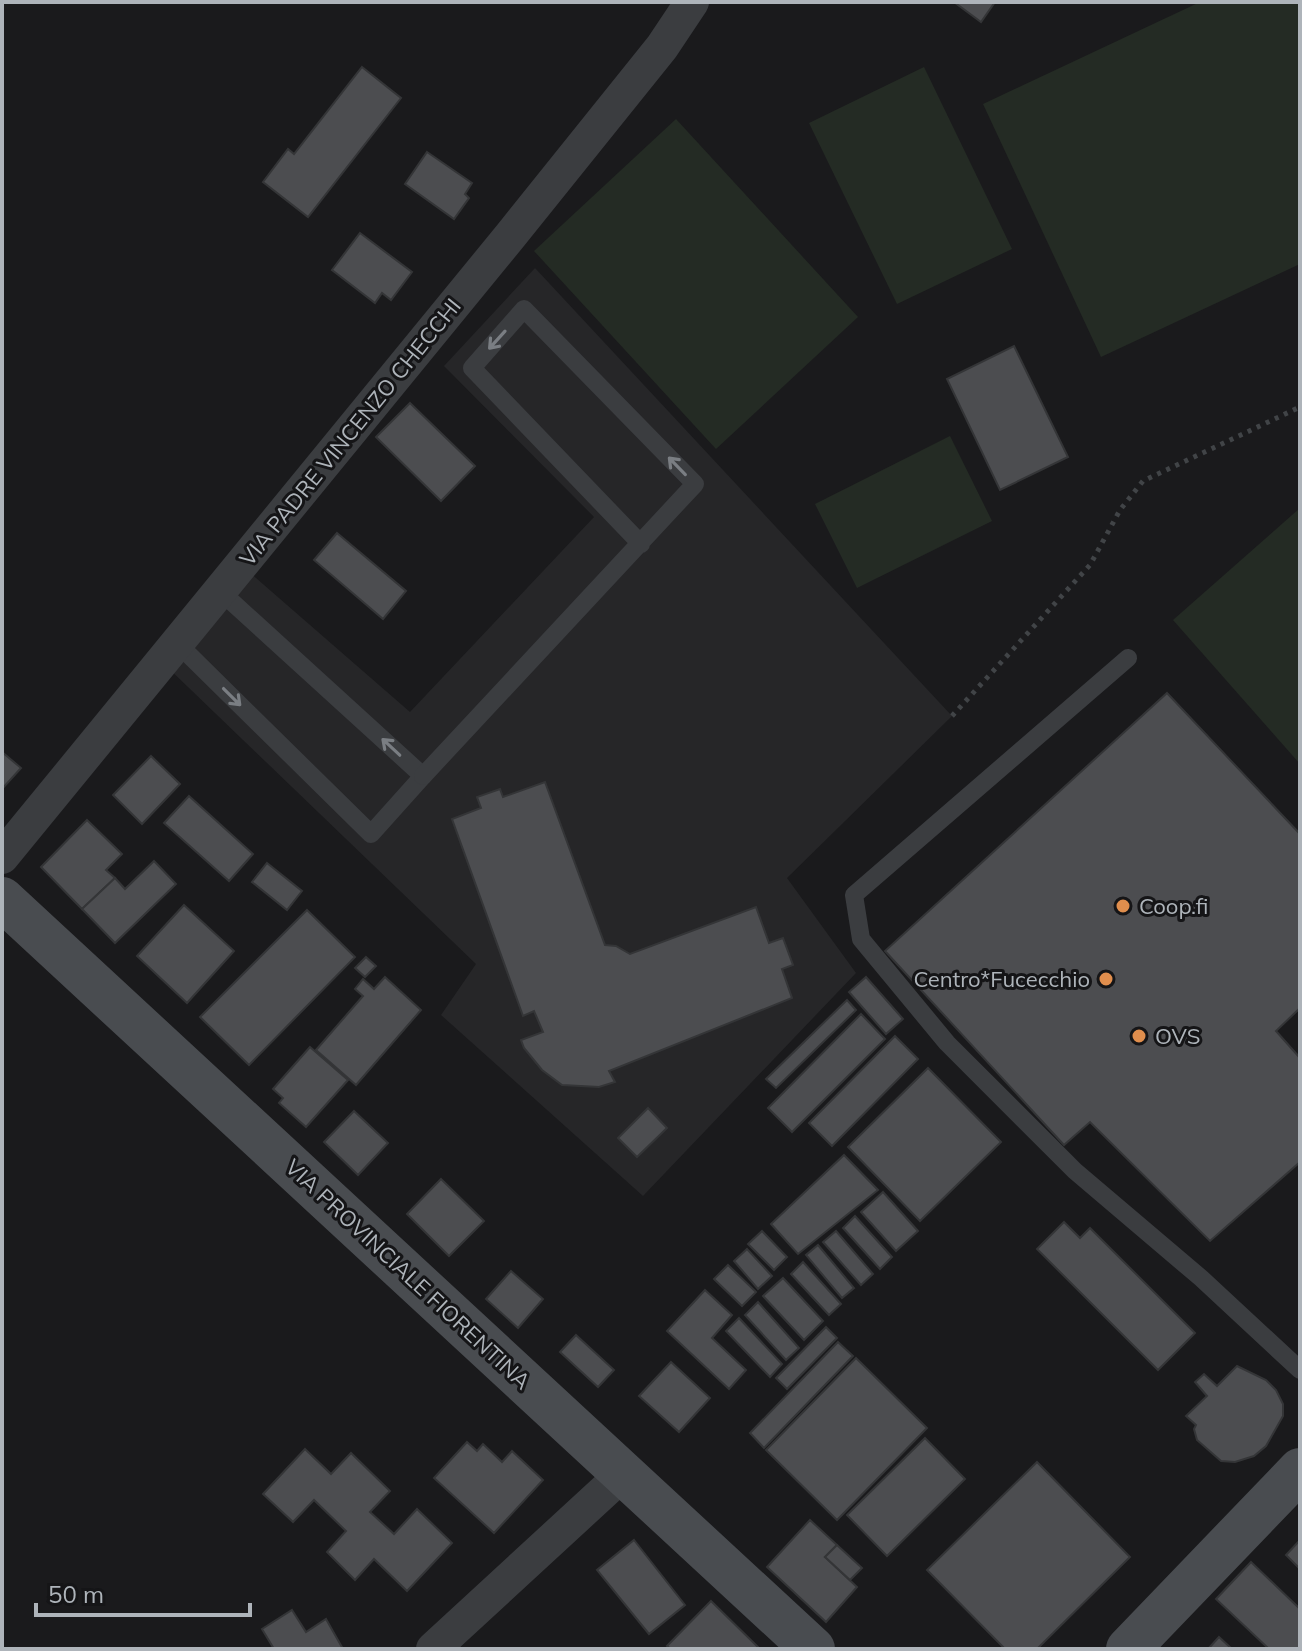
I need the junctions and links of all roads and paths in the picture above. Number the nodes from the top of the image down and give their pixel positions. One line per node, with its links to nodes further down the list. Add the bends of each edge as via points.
1 (692, 2): 4 (street, VIA PADRE VINCENZO CHECCHI, via 662,47)
2 (1300, 407): 7 (path, via 1143,481 1090,565)
3 (641, 544): 3 (lane, one-way to 3, via 695,484 524,309 472,368); 8 (lane)
4 (220, 591): 5 (street, VIA PADRE VINCENZO CHECCHI); 8 (lane, one-way to 4)
5 (177, 643): 8 (lane, one-way to 8, via 371,834); 9 (street, VIA PADRE VINCENZO CHECCHI)
6 (1128, 658): 11 (lane, via 854,895 861,939 947,1043 1075,1171)
7 (952, 716)
8 (423, 776)
9 (2, 857)
10 (2, 899): 13 (main road, VIA PROVINCIALE FIORENTINA)
11 (1300, 1370)
12 (1300, 1470): 16 (main road)
13 (623, 1474): 14 (street); 15 (main road, VIA PROVINCIALE FIORENTINA)
14 (433, 1649)
15 (813, 1649)
16 (1128, 1649)

